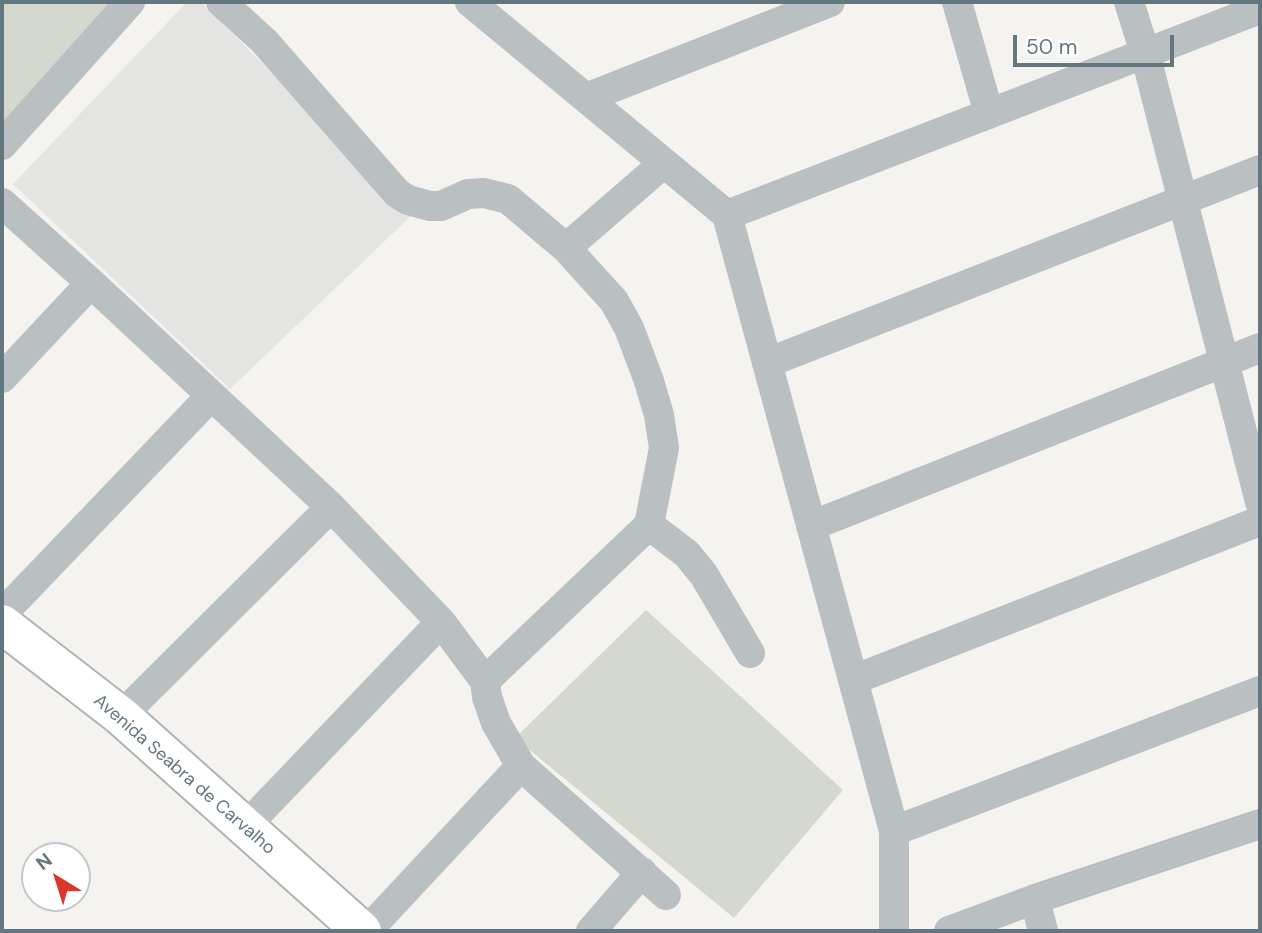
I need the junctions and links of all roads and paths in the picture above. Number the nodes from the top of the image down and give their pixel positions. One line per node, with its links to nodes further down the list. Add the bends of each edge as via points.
1 (130, 2): 11 (street)
2 (221, 2): 17 (street, via 264,41 397,193 429,206 441,206 468,194 498,195)
3 (470, 2): 9 (street)
4 (830, 2): 9 (street)
5 (957, 2): 10 (street)
6 (1129, 2): 8 (street)
7 (1260, 9): 8 (street)
8 (1145, 53): 10 (street); 14 (street)
9 (586, 99): 12 (street)
10 (989, 114): 16 (street)
11 (2, 145)
12 (664, 163): 16 (street); 17 (street)
13 (1260, 170): 14 (street)
14 (1183, 201): 20 (street); 21 (street)
15 (2, 203): 18 (street)
16 (727, 215): 21 (street)
17 (566, 248): 27 (street, via 614,301 649,381 664,448)
18 (91, 282): 22 (street); 23 (street)
19 (1260, 348): 20 (street)
20 (1224, 362): 24 (street); 28 (street)
21 (766, 363): 28 (street)
22 (2, 378)
23 (211, 396): 25 (street); 29 (street)
24 (1260, 502)
25 (331, 507): 30 (street); 36 (street)
26 (1260, 521): 33 (street)
27 (649, 525): 32 (street, via 687,554 704,575); 34 (street)
28 (811, 526): 33 (street)
29 (2, 614)
30 (440, 622): 34 (street); 39 (street)
31 (2, 624): 36 (main road, Avenida Seabra de Carvalho)
32 (750, 653)
33 (853, 680): 40 (street)
34 (485, 681): 37 (street, via 496,723)
35 (1260, 691): 40 (street)
36 (121, 716): 39 (main road, Avenida Seabra de Carvalho)
37 (521, 766): 41 (street); 44 (street)
38 (1260, 824): 43 (street)
39 (244, 828): 44 (main road, Avenida Seabra de Carvalho)
40 (894, 831): 46 (street)
41 (642, 872): 42 (street); 45 (street)
42 (666, 895)
43 (1035, 899): 47 (street); 48 (street)
44 (364, 931)
45 (591, 931)
46 (894, 931)
47 (949, 931)
48 (1044, 931)

